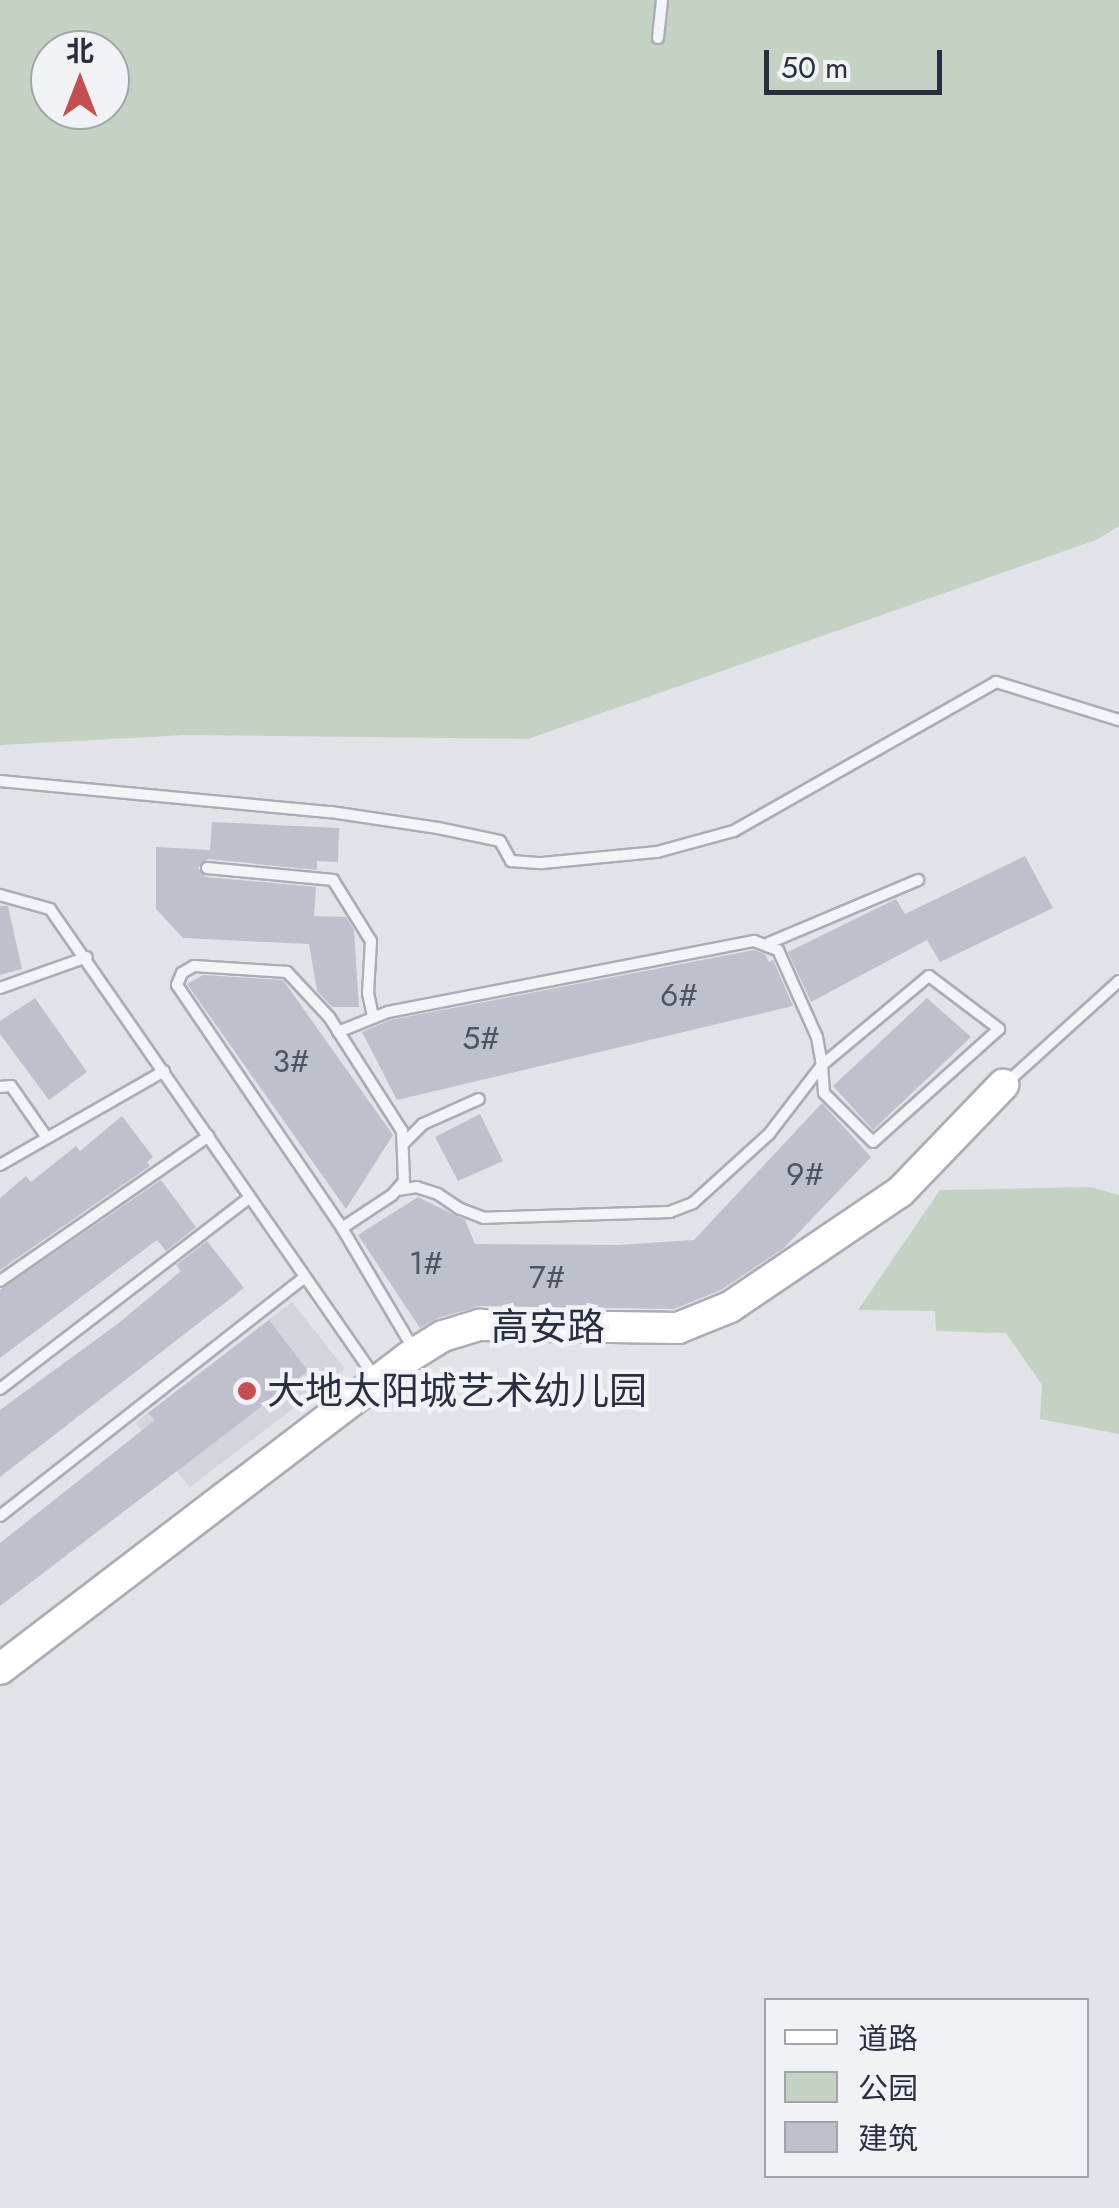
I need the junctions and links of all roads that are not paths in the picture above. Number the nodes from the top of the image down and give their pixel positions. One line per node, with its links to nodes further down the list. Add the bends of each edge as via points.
1 (662, 0): 2 (lane)
2 (658, 38)
3 (1119, 720): 4 (lane, via 996,682 734,832 658,852 542,863 510,860 500,841 385,820)
4 (0, 781)
5 (207, 868): 12 (lane, via 333,880 370,941)
6 (918, 880): 8 (lane)
7 (0, 896): 9 (lane, via 50,908)
8 (769, 943): 12 (lane, via 722,946); 14 (lane, via 803,999)
9 (87, 957): 11 (lane); 15 (lane)
10 (1119, 981): 16 (lane)
11 (0, 988)
12 (373, 1016): 13 (lane)
13 (338, 1032): 21 (lane, via 402,1131); 25 (lane, via 287,972 194,966 177,985)
14 (822, 1066): 14 (lane, via 824,1093 873,1142 1000,1029 929,976); 23 (lane, via 769,1134 693,1202 670,1212 484,1218 417,1187)
15 (164, 1070): 19 (lane); 20 (lane)
16 (1003, 1086): 28 (street, 高安路, via 900,1192 730,1307 678,1328 480,1325)
17 (0, 1087): 19 (lane, via 11,1086)
18 (479, 1099): 21 (lane, via 423,1124)
19 (45, 1134): 22 (lane)
20 (209, 1136): 24 (lane); 27 (lane)
21 (403, 1144): 23 (lane, via 404,1181)
22 (0, 1164)
23 (396, 1190): 25 (lane)
24 (250, 1197): 26 (lane); 30 (lane)
25 (342, 1228): 28 (lane)
26 (305, 1277): 29 (lane); 31 (lane)
27 (0, 1281)
28 (416, 1353): 29 (street, 高安路)
29 (377, 1381): 32 (street, 高安路)
30 (0, 1389)
31 (0, 1516)
32 (0, 1669)

